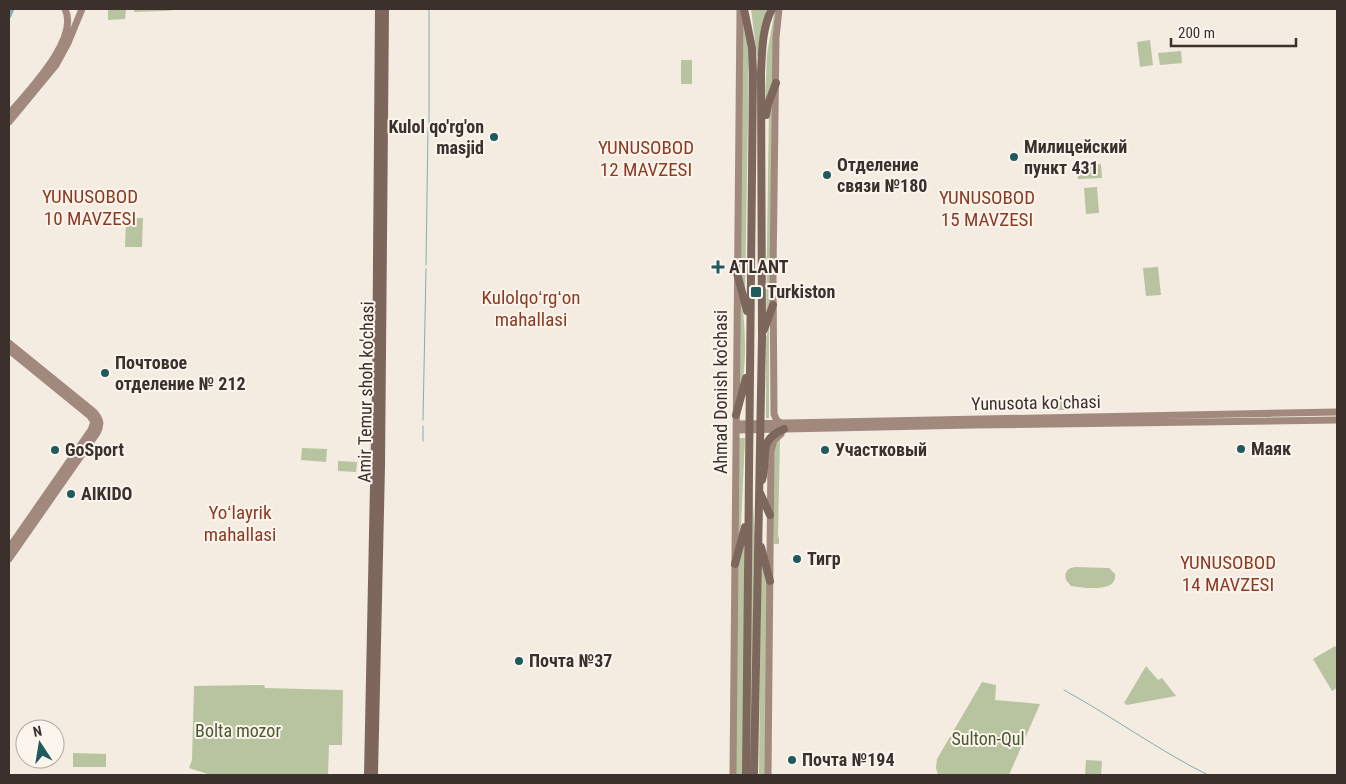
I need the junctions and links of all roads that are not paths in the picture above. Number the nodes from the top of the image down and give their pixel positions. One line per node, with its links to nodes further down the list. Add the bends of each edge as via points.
1 (379, 9): 39 (main road, Amir Temur shoh ko'chasi)
2 (384, 9): 40 (main road, Amir Temur shoh ko'chasi, via 382,412)
3 (742, 9): 9 (main road, Ahmad Donish ko'chasi); 14 (main road, Ahmad Donish ko'chasi)
4 (748, 9): 9 (main road, Ahmad Donish ko'chasi)
5 (779, 9): 10 (main road)
6 (66, 10): 11 (main road, via 67,26 57,53)
7 (80, 10): 12 (main road, via 56,65)
8 (770, 11): 13 (main road, via 762,65)
9 (746, 17): 16 (main road, Ahmad Donish ko'chasi, via 753,73)
10 (776, 83): 13 (main road); 15 (main road)
11 (9, 114)
12 (9, 122)
13 (762, 132): 17 (main road)
14 (737, 273): 16 (main road); 23 (main road, Ahmad Donish ko'chasi)
15 (773, 305): 17 (main road); 25 (main road, via 774,414)
16 (750, 320): 20 (main road, Ahmad Donish ko'chasi)
17 (762, 337): 28 (main road)
18 (9, 343): 21 (main road)
19 (9, 350): 21 (main road)
20 (749, 366): 23 (main road); 27 (main road, Ahmad Donish ko'chasi)
21 (53, 382): 30 (main road, via 94,412 100,422 98,431)
22 (1337, 412): 25 (main road, Yunusota koʻchasi)
23 (736, 414): 26 (main road, Ahmad Donish ko'chasi)
24 (1337, 420): 29 (main road, Yunusota koʻchasi)
25 (784, 426): 28 (main road, Yunusota koʻchasi); 29 (main road, Yunusota koʻchasi); 31 (main road, via 767,443 765,471)
26 (736, 427): 27 (main road, Yunusota koʻchasi); 37 (main road, Ahmad Donish ko'chasi)
27 (749, 427): 28 (main road, Yunusota koʻchasi); 32 (main road, Ahmad Donish ko'chasi)
28 (760, 427): 31 (main road)
29 (795, 429): 33 (main road, via 776,437 772,448)
30 (64, 475): 35 (main road); 36 (main road)
31 (759, 490): 33 (main road); 34 (main road)
32 (748, 515): 37 (main road); 42 (main road, Ahmad Donish ko'chasi)
33 (770, 515): 38 (main road)
34 (758, 534): 38 (main road); 43 (main road)
35 (9, 548)
36 (9, 559)
37 (735, 564): 41 (main road, Ahmad Donish ko'chasi)
38 (770, 581): 44 (main road)
39 (368, 775)
40 (374, 775)
41 (733, 775)
42 (746, 775)
43 (754, 775)
44 (768, 775)

